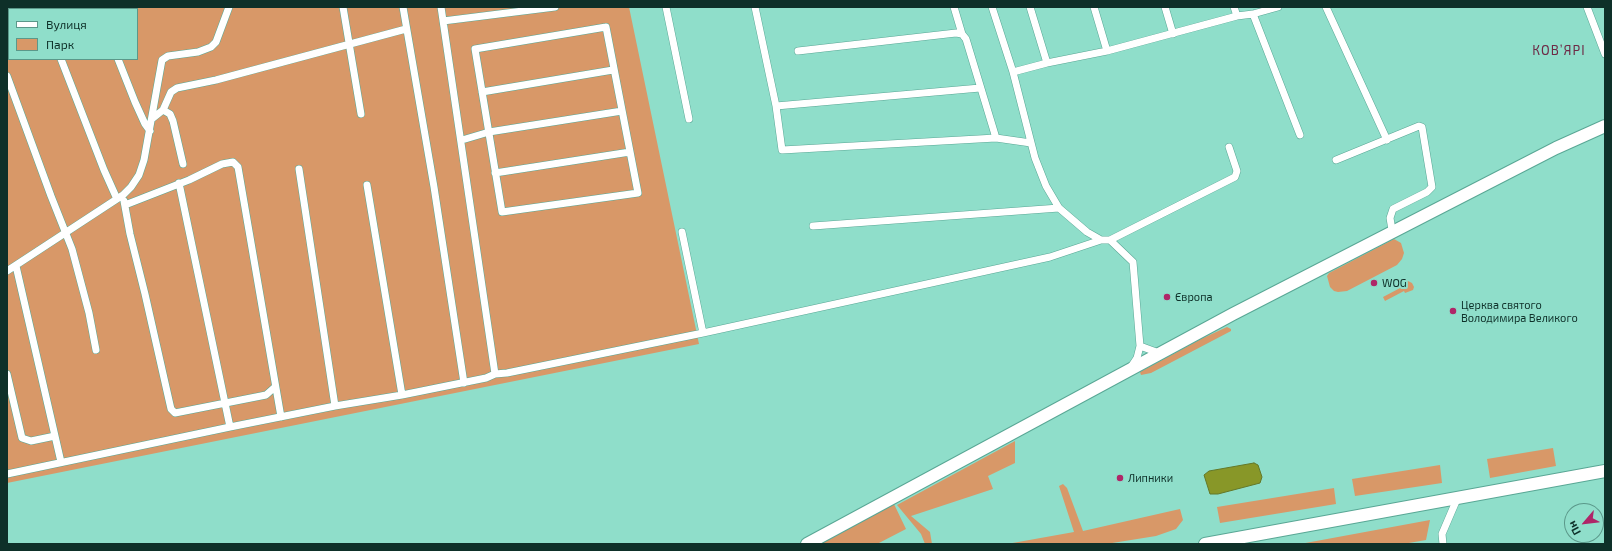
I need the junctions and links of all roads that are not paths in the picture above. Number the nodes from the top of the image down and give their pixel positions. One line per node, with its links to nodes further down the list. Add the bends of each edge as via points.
1 (229, 7): 39 (street, via 216,42 211,47 198,52 168,56 162,60)
2 (343, 7): 23 (street)
3 (403, 7): 20 (street)
4 (441, 7): 19 (street)
5 (555, 7): 19 (street)
6 (666, 7): 40 (street)
7 (755, 7): 35 (street)
8 (954, 7): 21 (street)
9 (992, 7): 31 (street)
10 (1030, 7): 29 (street)
11 (1094, 7): 25 (street)
12 (1165, 7): 22 (street)
13 (1234, 7): 18 (street)
14 (1277, 7): 17 (street)
15 (1326, 7): 47 (street)
16 (1587, 7): 26 (street)
17 (1253, 14): 18 (street); 44 (street)
18 (1237, 16): 22 (street)
19 (443, 21): 46 (street)
20 (406, 29): 23 (street); 75 (street, via 434,187)
21 (962, 34): 24 (street); 33 (street, via 966,39)
22 (1173, 34): 25 (street)
23 (349, 44): 36 (street, via 178,88 171,92); 38 (street)
24 (798, 51)
25 (1107, 51): 29 (street)
26 (1605, 54)
27 (61, 60): 57 (street, via 104,170)
28 (118, 60): 42 (street)
29 (1047, 63): 31 (street)
30 (614, 70): 34 (street); 34 (street, via 606,27 475,49); 37 (street)
31 (1012, 72): 48 (street)
32 (7, 76): 63 (street)
33 (980, 88): 35 (street); 45 (street)
34 (482, 92): 43 (street)
35 (776, 106): 45 (street, via 782,150)
36 (163, 110): 39 (street); 52 (street, via 170,114 173,121)
37 (622, 111): 43 (street); 50 (street)
38 (361, 114)
39 (153, 118): 42 (street)
40 (689, 119)
41 (1605, 126): 61 (highway)
42 (150, 131): 57 (street, via 139,175)
43 (489, 132): 46 (street); 54 (street)
44 (1300, 135)
45 (996, 138): 48 (street)
46 (462, 140): 74 (street)
47 (1387, 140): 51 (street); 61 (street, via 1422,127 1432,183 1427,192 1393,209 1390,218)
48 (1032, 143): 59 (street, via 1040,173)
49 (1228, 147): 65 (street, via 1237,171 1235,177)
50 (630, 152): 54 (street); 54 (street, via 638,193 502,212)
51 (1336, 160)
52 (183, 164)
53 (299, 169): 79 (street)
54 (495, 173)
55 (179, 183): 58 (street); 76 (street, via 228,162 233,162 238,167); 78 (street)
56 (367, 184): 77 (street)
57 (120, 197): 58 (street); 63 (street)
58 (125, 205): 78 (street, via 171,409 175,413)
59 (1059, 208): 60 (street); 64 (street, via 1087,232)
60 (813, 226)
61 (1392, 230): 71 (highway)
62 (682, 232): 68 (street)
63 (66, 233): 66 (street); 70 (street, via 85,299)
64 (1101, 240): 65 (street); 68 (street, via 1050,257)
65 (1110, 240): 69 (street, via 1133,262)
66 (16, 266): 67 (street); 82 (street)
67 (7, 271)
68 (703, 333): 74 (street, via 507,374)
69 (1140, 346): 71 (street); 72 (street, via 1137,358)
70 (96, 350)
71 (1159, 353): 72 (highway)
72 (1130, 368): 87 (highway)
73 (7, 374): 82 (street, via 22,438 31,441)
74 (495, 374): 75 (street)
75 (464, 382): 77 (street)
76 (275, 387): 78 (street, via 266,395); 80 (street)
77 (402, 395): 79 (street)
78 (225, 402): 81 (street)
79 (336, 406): 80 (street)
80 (280, 417): 81 (street)
81 (230, 427): 83 (street)
82 (55, 436): 83 (street)
83 (61, 462): 85 (street)
84 (1605, 471): 86 (highway)
85 (7, 474)
86 (1456, 499): 88 (highway); 89 (street, via 1442,534)
87 (807, 544)
88 (1205, 544)
89 (1443, 544)

